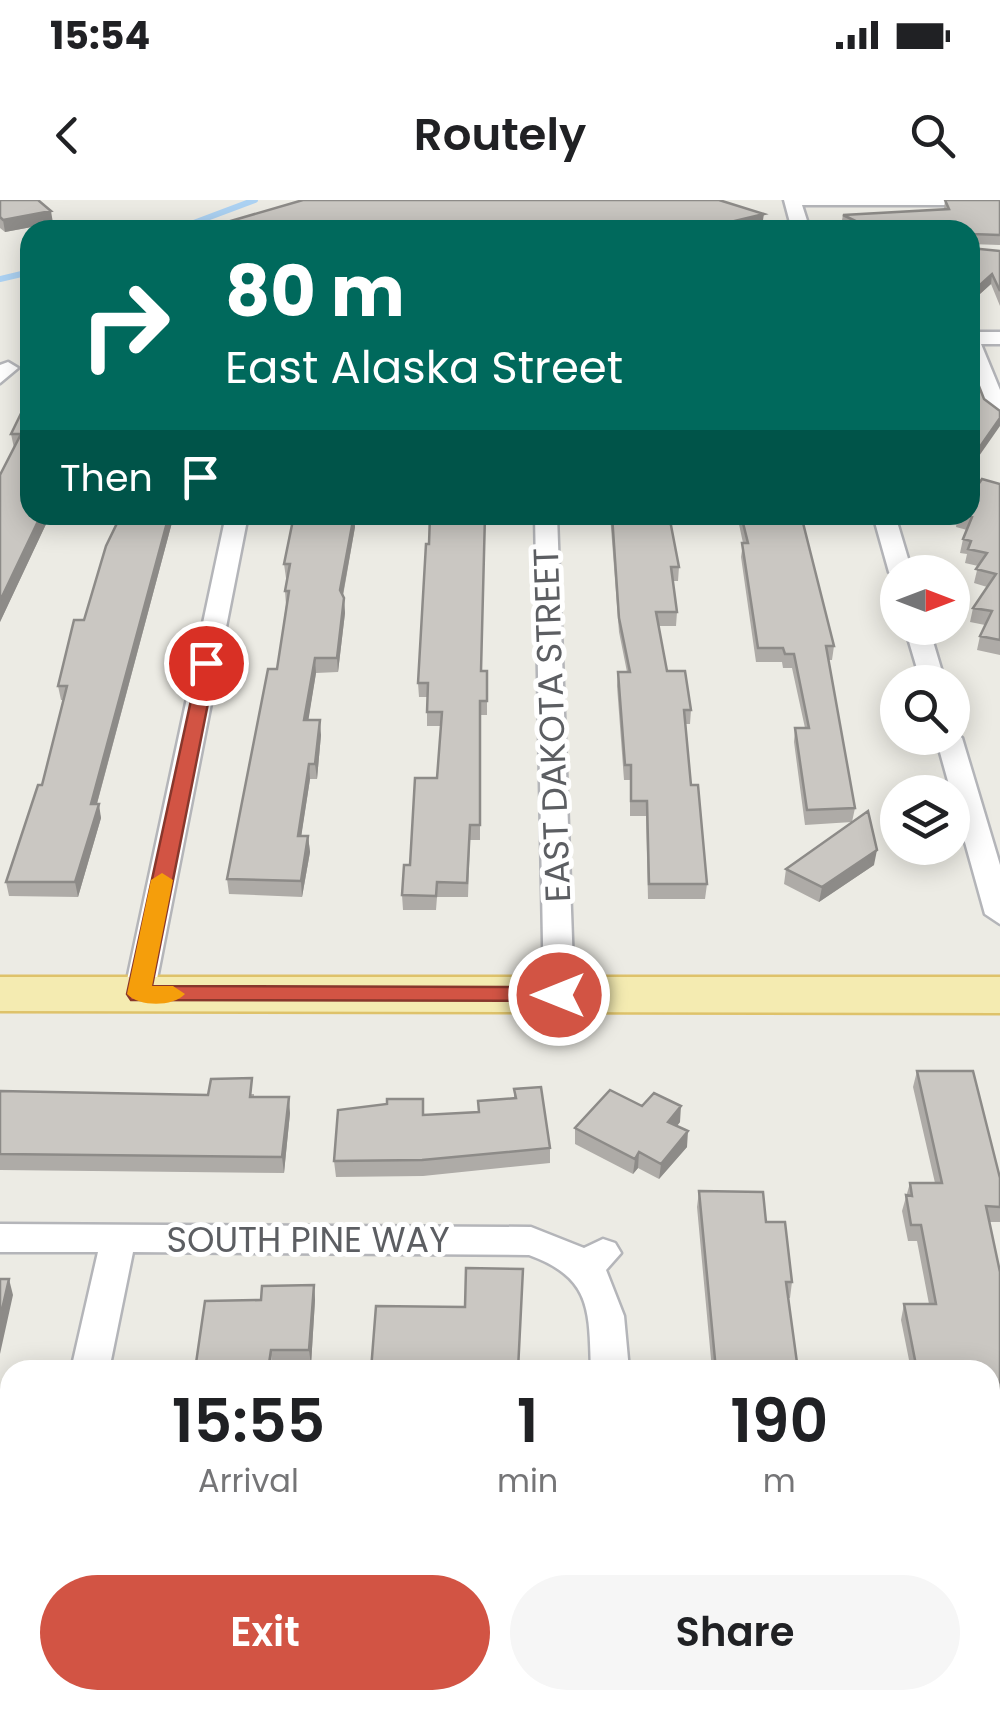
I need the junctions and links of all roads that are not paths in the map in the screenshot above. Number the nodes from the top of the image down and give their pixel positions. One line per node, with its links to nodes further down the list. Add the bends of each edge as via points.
1 (792, 200): 2 (street)
2 (1000, 200)
3 (980, 364): 4 (street)
4 (1000, 415)
5 (234, 525): 12 (street)
6 (546, 525): 13 (street, EAST DAKOTA STREET)
7 (887, 525): 8 (street)
8 (896, 555)
9 (954, 755): 10 (street)
10 (1000, 914)
11 (0, 994): 12 (main road)
12 (139, 994): 13 (main road)
13 (559, 995): 14 (main road)
14 (1000, 995)
15 (0, 1238): 16 (street, SOUTH PINE WAY)
16 (118, 1239): 17 (street); 18 (street, SOUTH PINE WAY, via 530,1241 594,1260)
17 (92, 1360)
18 (609, 1360)

